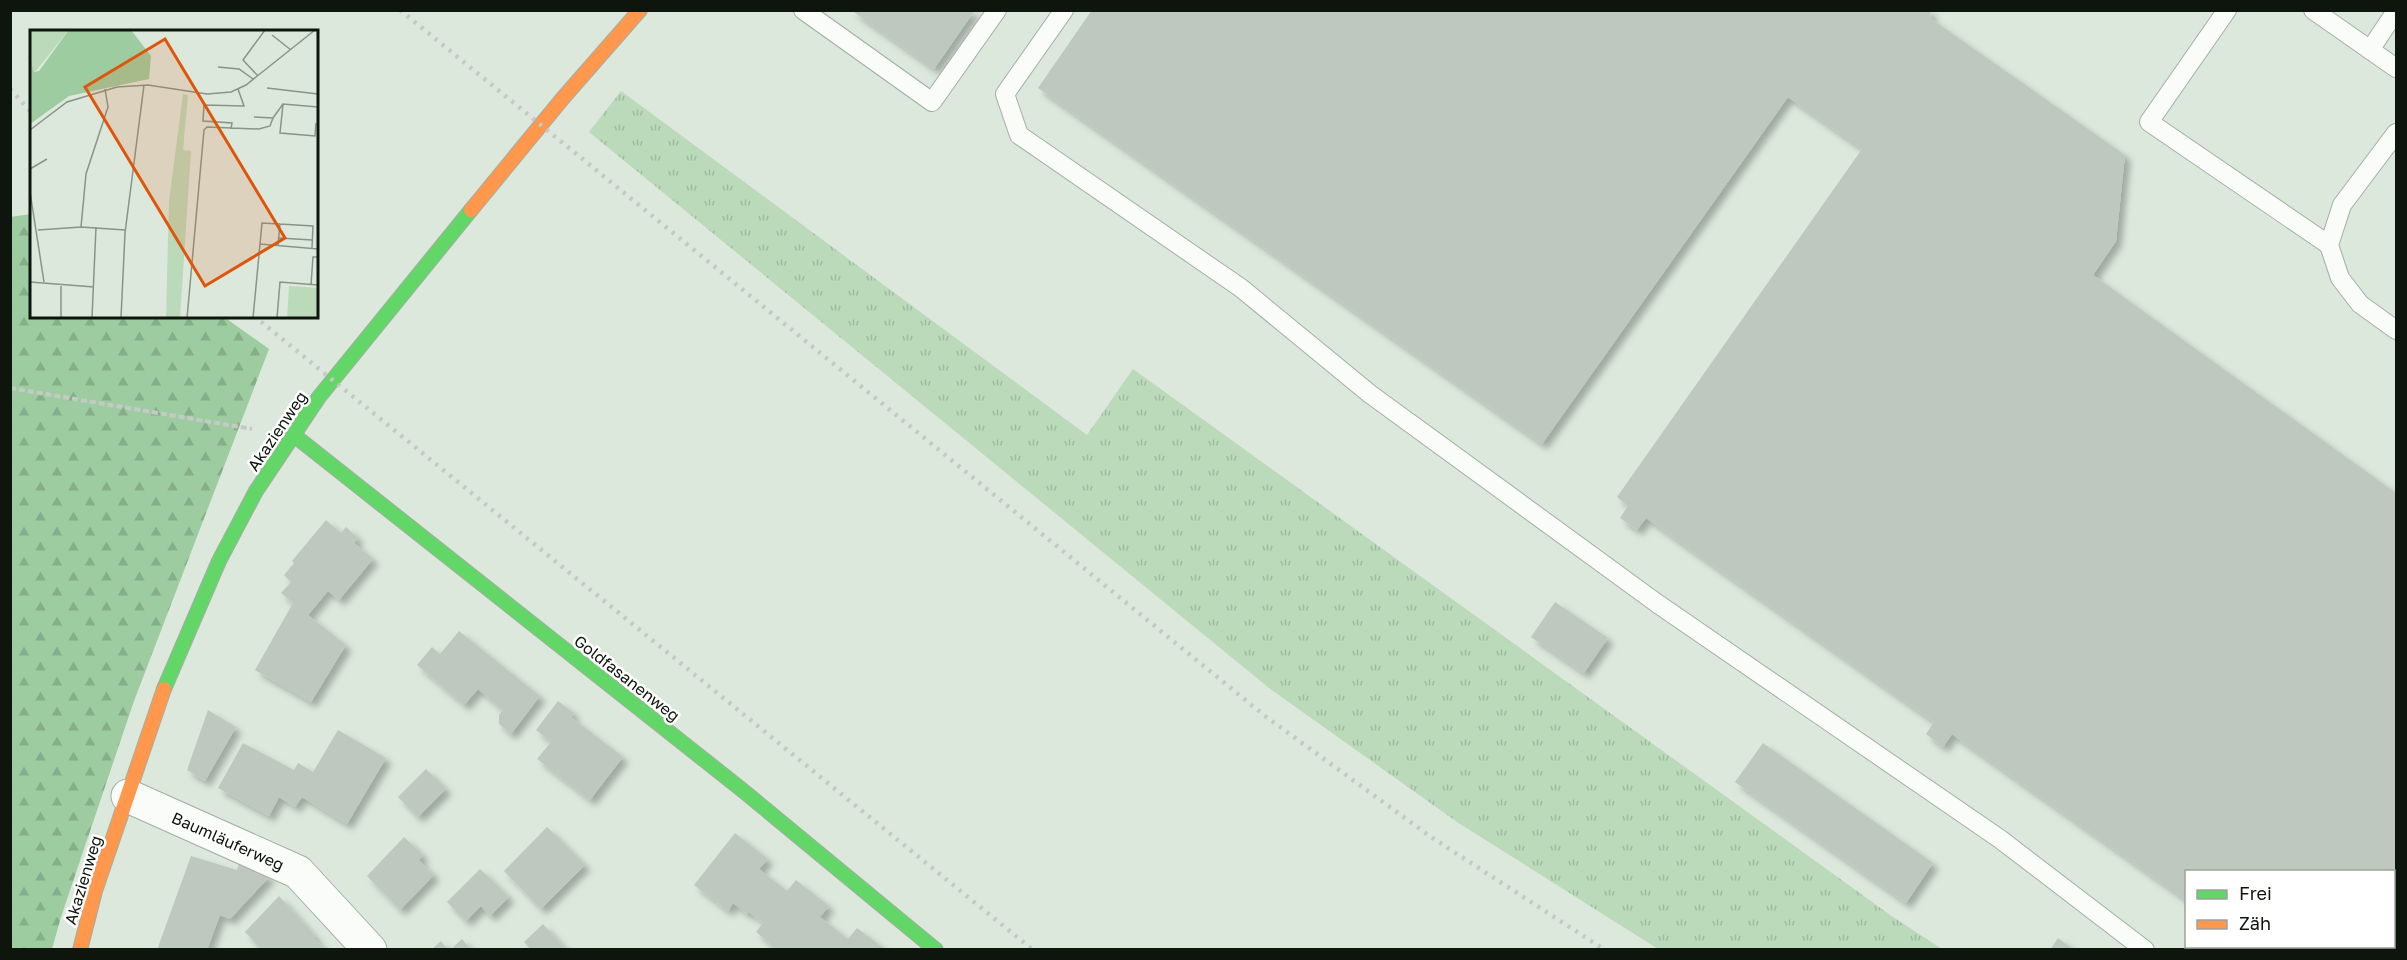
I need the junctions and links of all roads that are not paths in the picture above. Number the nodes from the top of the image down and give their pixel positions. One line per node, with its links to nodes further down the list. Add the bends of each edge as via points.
1 (640, 10): 13 (street, Akazienweg, via 555,107 326,388)
2 (803, 10): 3 (lane, via 932,102)
3 (997, 10)
4 (1064, 10): 18 (lane, via 1005,94 1019,135 1241,288 1370,394 1658,604 2000,839)
5 (2227, 10): 11 (lane, via 2149,122)
6 (2313, 10): 8 (lane)
7 (2397, 11): 8 (lane)
8 (2370, 50): 9 (lane)
9 (2397, 68)
10 (2397, 134): 11 (lane, via 2342,205)
11 (2329, 245): 12 (lane, via 2340,278 2360,304)
12 (2397, 330)
13 (295, 436): 14 (street, Akazienweg, via 256,491 219,561 166,684); 17 (street, Goldfasanenweg, via 741,789)
14 (128, 796): 15 (street, Akazienweg, via 95,891); 16 (street, Baumläuferweg, via 298,872)
15 (80, 950)
16 (370, 950)
17 (936, 950)
18 (2145, 950)

